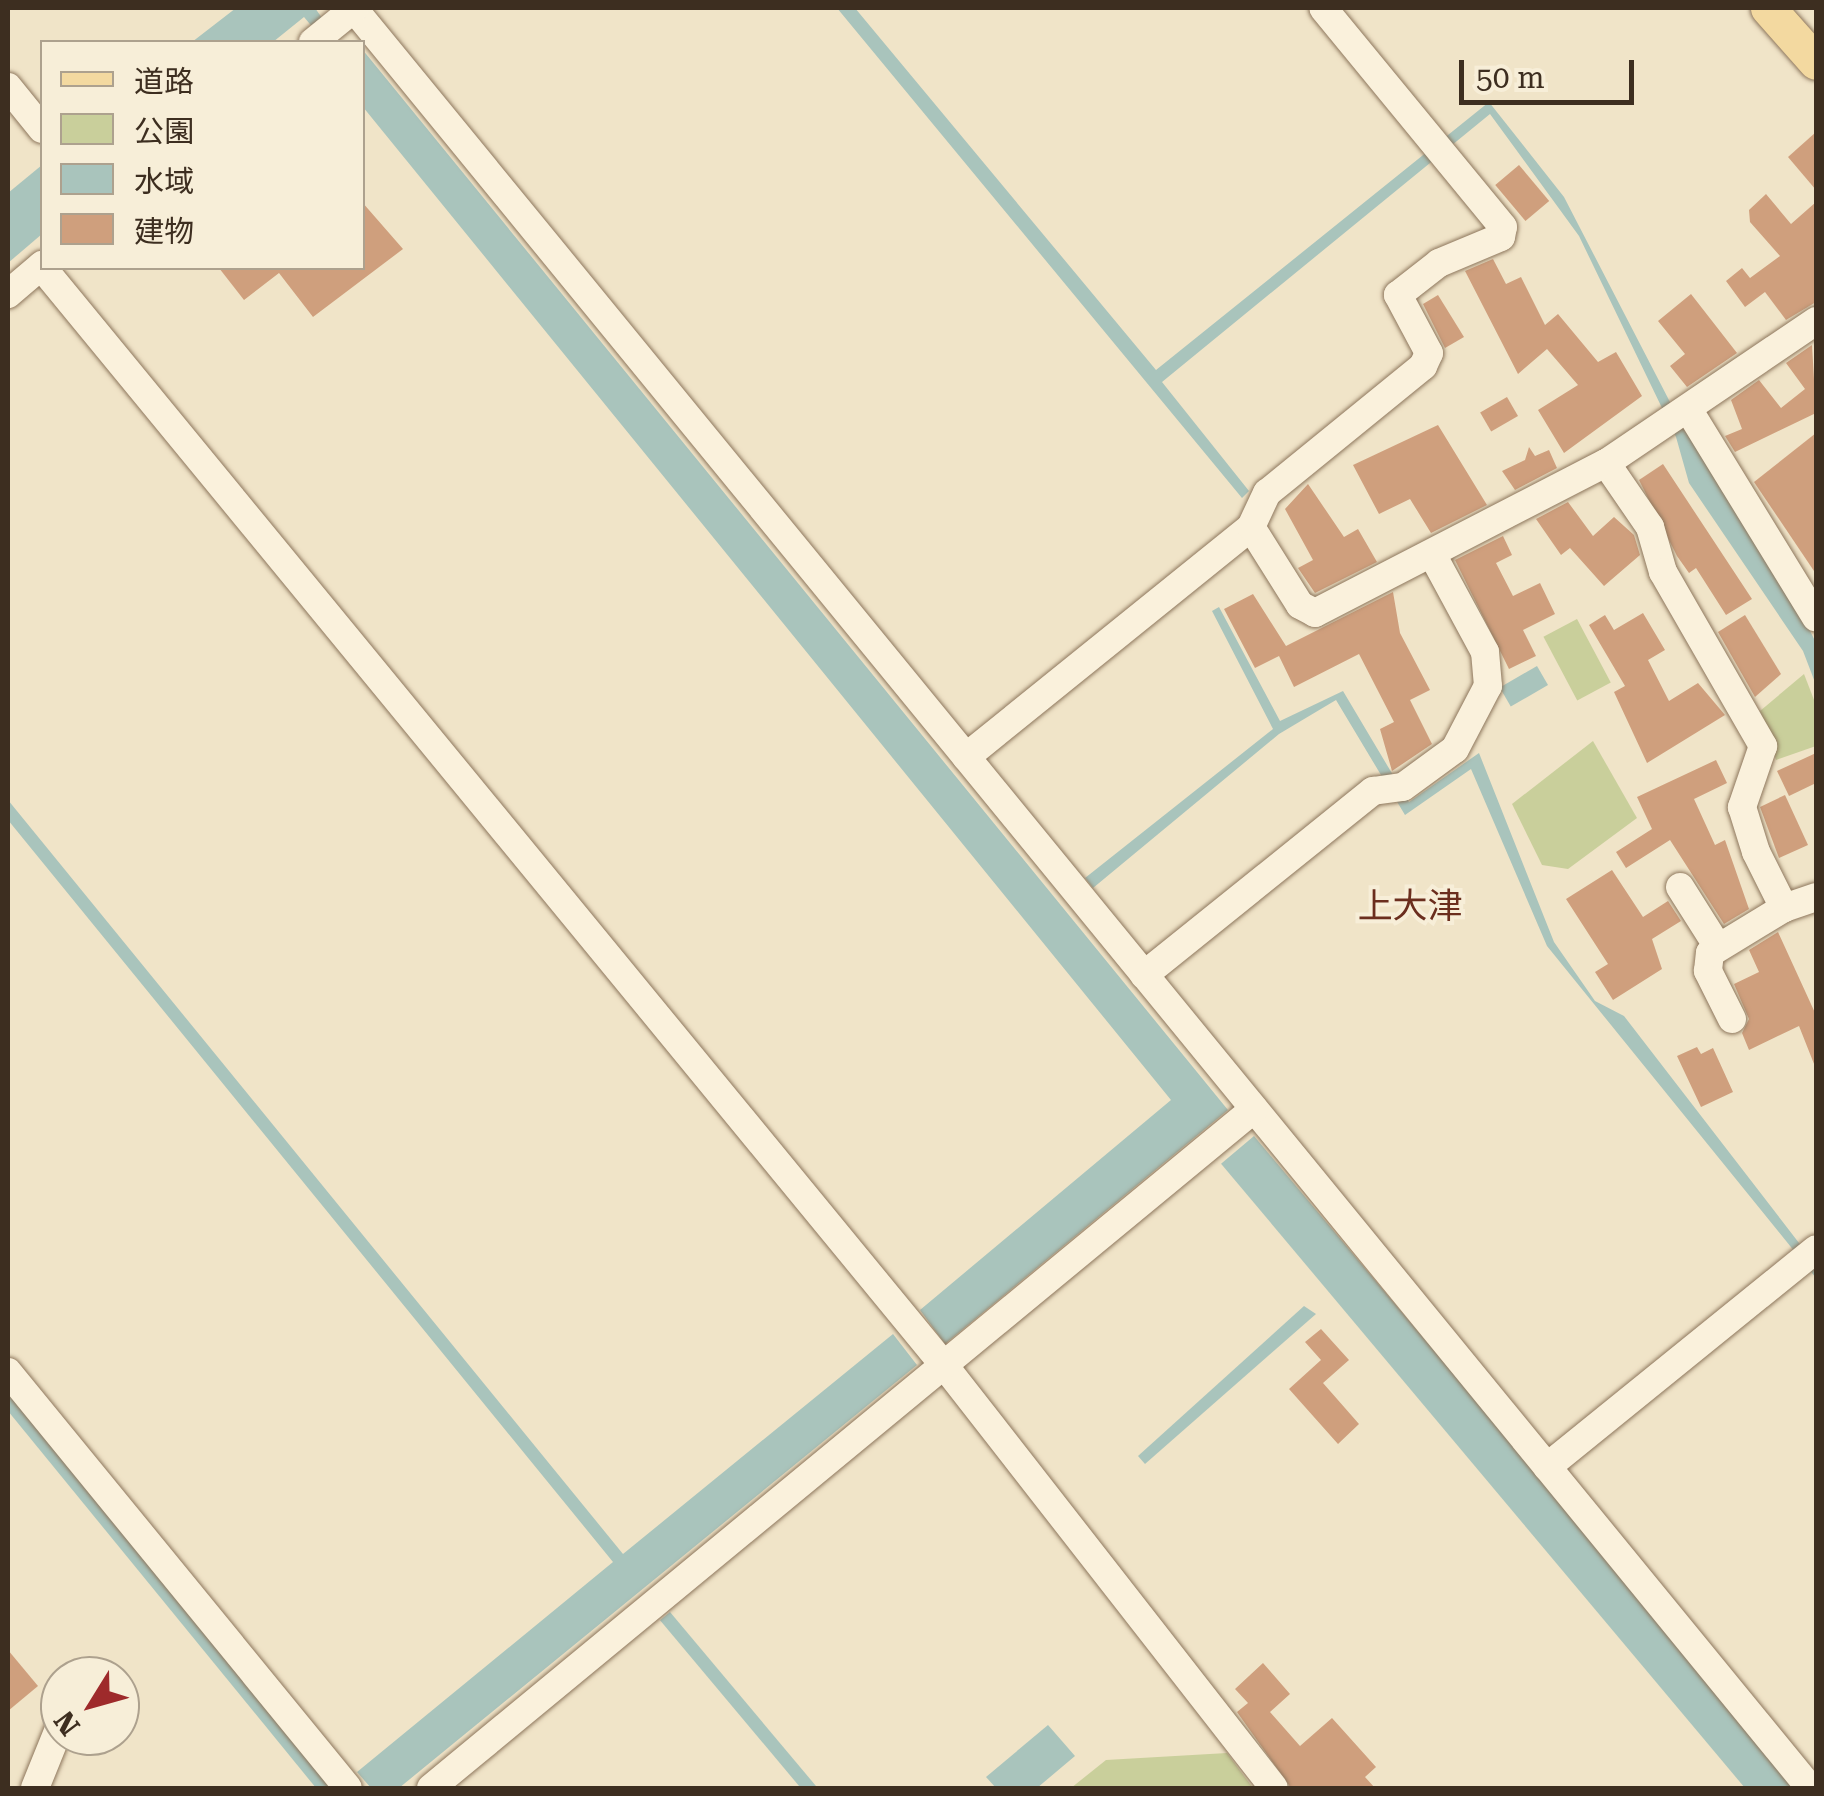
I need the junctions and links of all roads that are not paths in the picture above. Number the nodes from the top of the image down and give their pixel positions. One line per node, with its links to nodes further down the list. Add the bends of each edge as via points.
1 (1323, 8): 14 (street, via 1503,227 1501,237 1405,285 1400,307 1429,353 1423,366 1267,493)
2 (1768, 8): 5 (main road)
3 (349, 13): 4 (street); 17 (street)
4 (316, 40)
5 (1816, 62)
6 (8, 87): 7 (street)
7 (40, 127)
8 (40, 268): 10 (street)
9 (45, 270): 26 (street)
10 (8, 294)
11 (1816, 321): 12 (street)
12 (1680, 419): 13 (street); 16 (street)
13 (1606, 463): 15 (street); 20 (street, via 1650,527 1663,572 1763,746 1742,807)
14 (1252, 527): 15 (street, via 1300,605 1316,613); 17 (street)
15 (1432, 554): 22 (street, via 1470,614 1488,686 1456,749)
16 (1816, 618)
17 (966, 757): 22 (street)
18 (1680, 888): 21 (street)
19 (1816, 897): 20 (street)
20 (1784, 908): 21 (street)
21 (1716, 944): 23 (street, via 1708,971)
22 (1144, 974): 24 (street)
23 (1732, 1019)
24 (1254, 1109): 26 (street); 28 (street)
25 (1809, 1254): 28 (street)
26 (947, 1369): 32 (street); 33 (street)
27 (8, 1372): 31 (street)
28 (1547, 1467): 34 (street)
29 (48, 1756): 30 (street)
30 (35, 1788)
31 (348, 1788)
32 (431, 1788)
33 (1274, 1788)
34 (1810, 1788)

